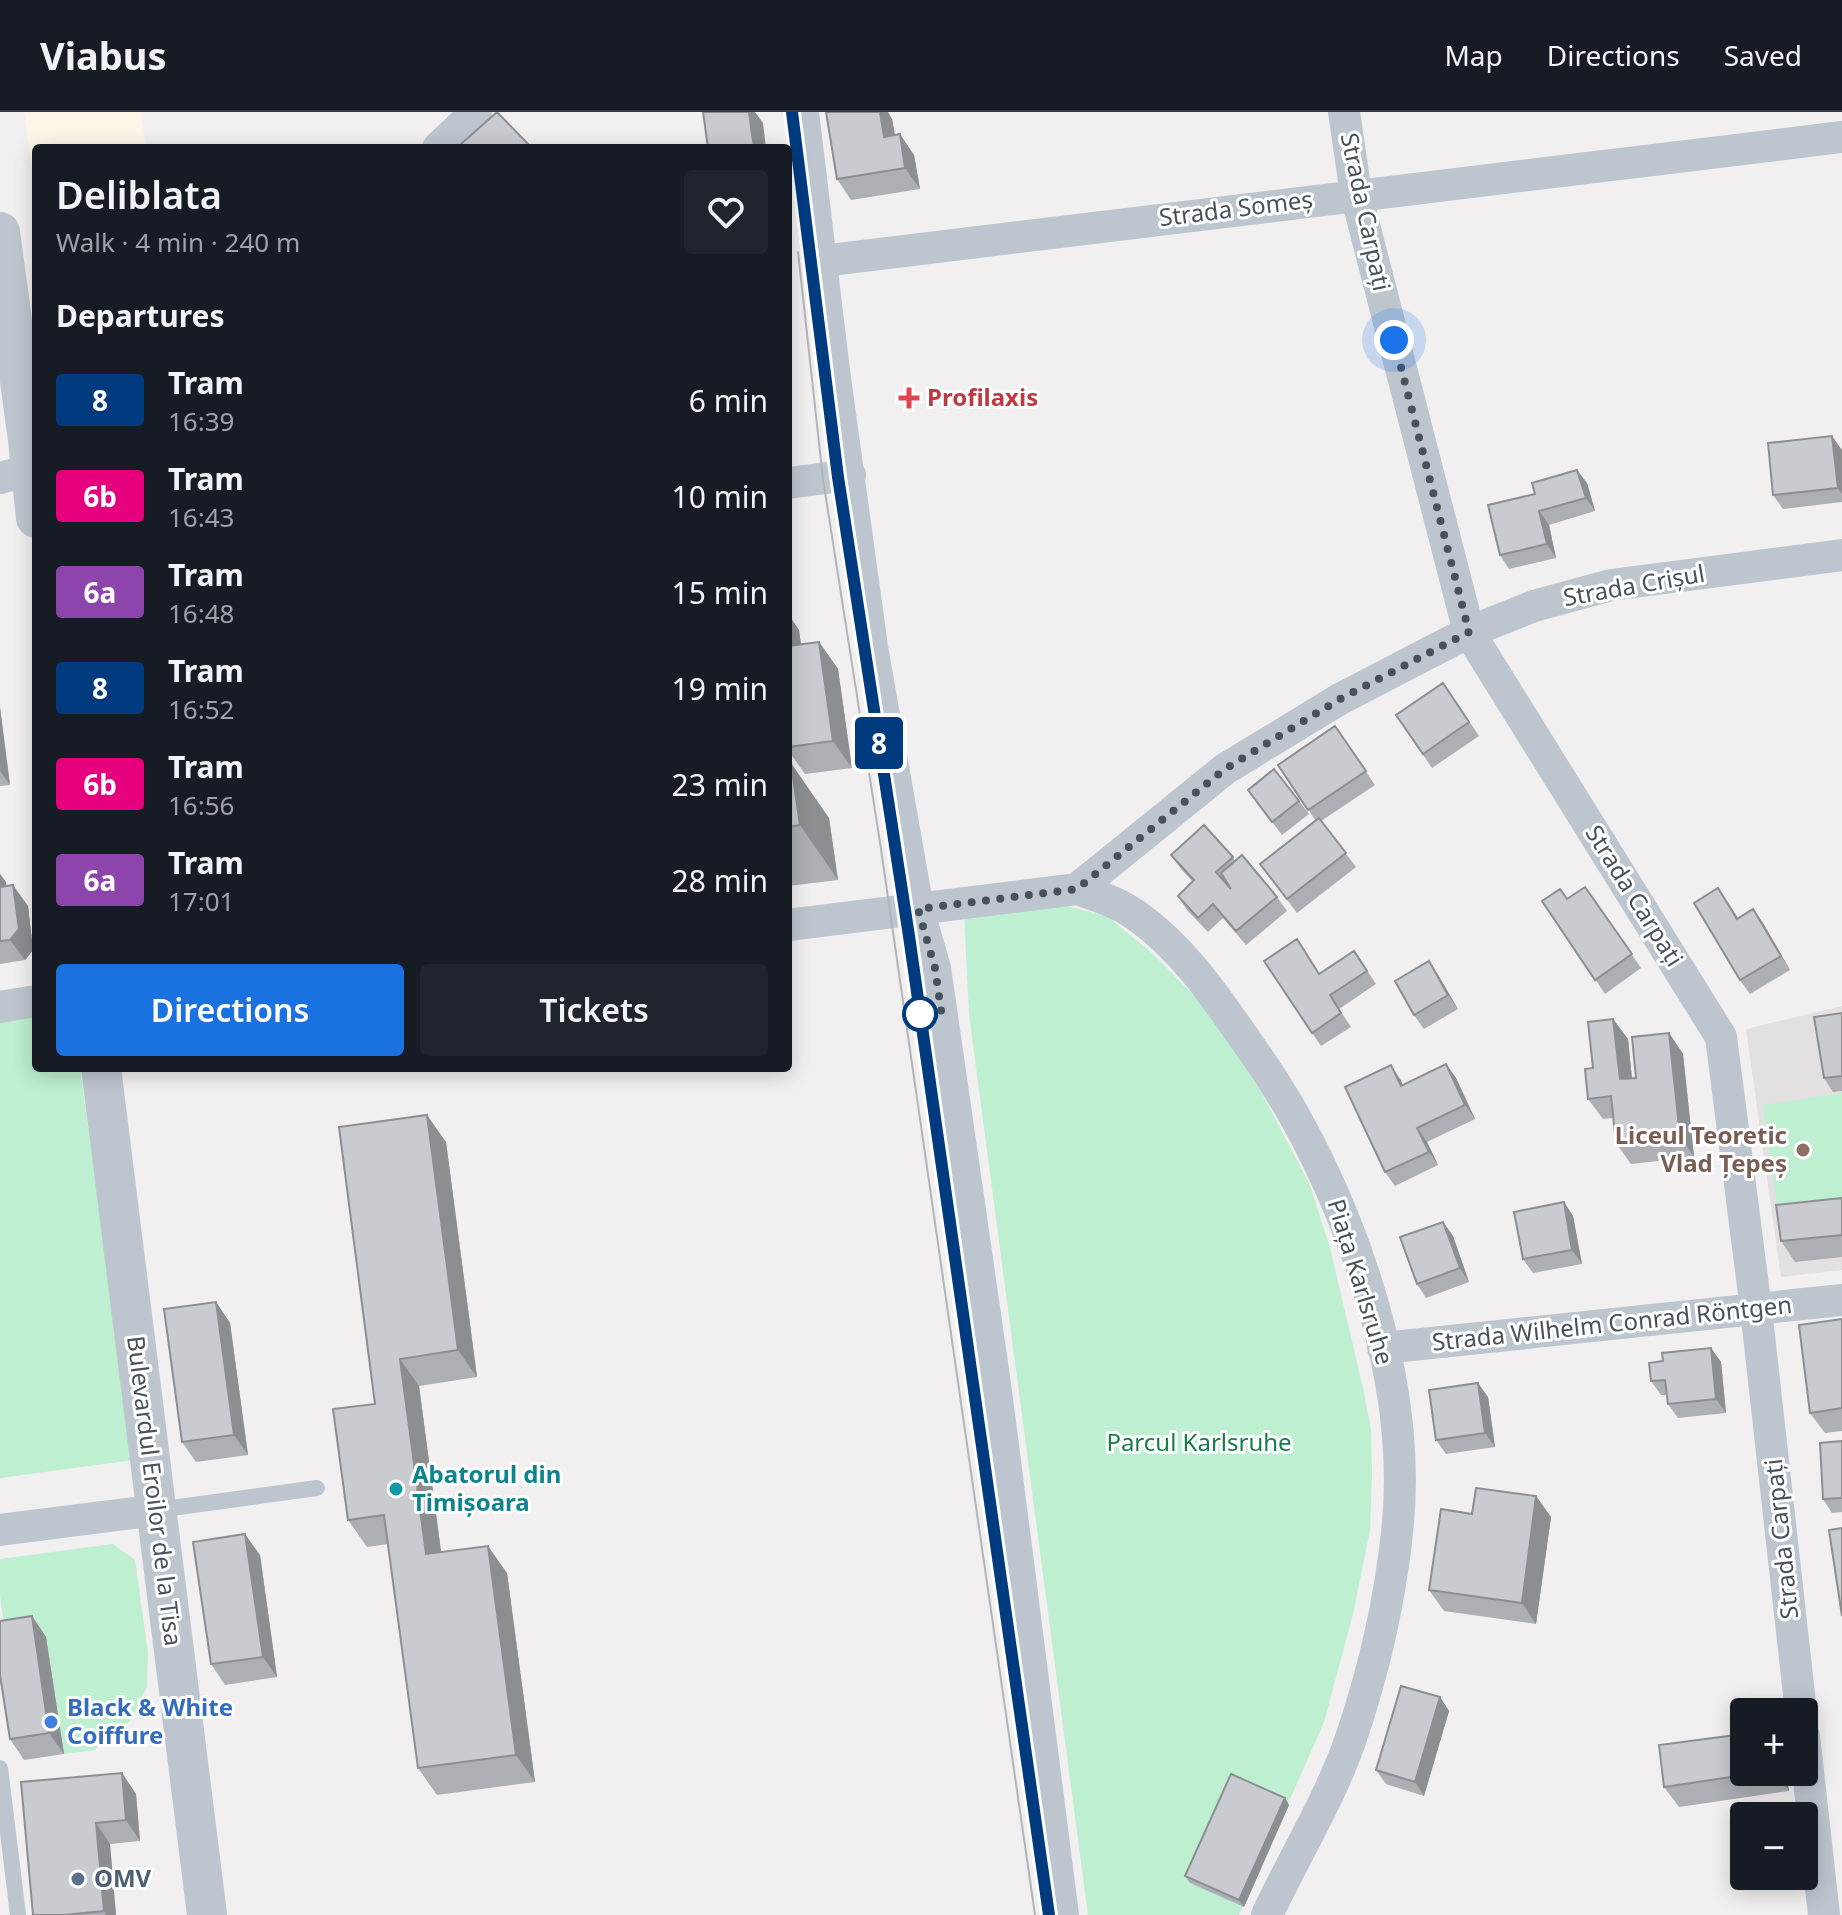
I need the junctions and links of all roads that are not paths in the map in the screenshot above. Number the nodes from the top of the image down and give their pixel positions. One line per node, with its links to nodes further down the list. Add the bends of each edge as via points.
1 (476, 112): 5 (street)
2 (803, 112): 8 (street)
3 (1344, 112): 6 (street, Strada Carpați)
4 (1842, 137): 6 (street, Strada Someș)
5 (442, 144)
6 (1356, 194): 8 (street, Strada Someș); 14 (street, Strada Carpați)
7 (0, 232): 9 (street)
8 (822, 261): 10 (street)
9 (22, 472): 12 (street)
10 (850, 475): 11 (street); 16 (street, via 872,647)
11 (792, 482)
12 (32, 505)
13 (1842, 555): 14 (street, Strada Crișul, via 1611,585 1534,606)
14 (1469, 632): 15 (street, Strada Crișul, via 1340,699 1225,769); 22 (street, Strada Carpați, via 1721,1037)
15 (1077, 889): 16 (street, Piața Karlsruhe); 23 (street, Piața Karlsruhe, via 1137,916 1177,951 1272,1078 1328,1180)
16 (918, 909): 17 (street, Piața Karlsruhe); 32 (street, via 935,968 996,1391)
17 (792, 925)
18 (32, 1002): 19 (street)
19 (0, 1007)
20 (102, 1072): 25 (street, Bulevardul Eroilor de la Tisa)
21 (1842, 1300): 22 (street, Strada Wilhelm Conrad Röntgen)
22 (1756, 1309): 23 (street, Strada Wilhelm Conrad Röntgen); 27 (street, Strada Carpați)
23 (1383, 1348): 33 (street, Piața Karlsruhe, via 1396,1413 1398,1461 1398,1521 1388,1602 1349,1743)
24 (317, 1488): 25 (lane)
25 (157, 1510): 26 (street); 31 (street, Bulevardul Eroilor de la Tisa)
26 (0, 1530)
27 (1799, 1698)
28 (0, 1768): 30 (lane)
29 (1810, 1786): 34 (street)
30 (18, 1915)
31 (207, 1915)
32 (1063, 1915)
33 (1267, 1915)
34 (1824, 1915)

